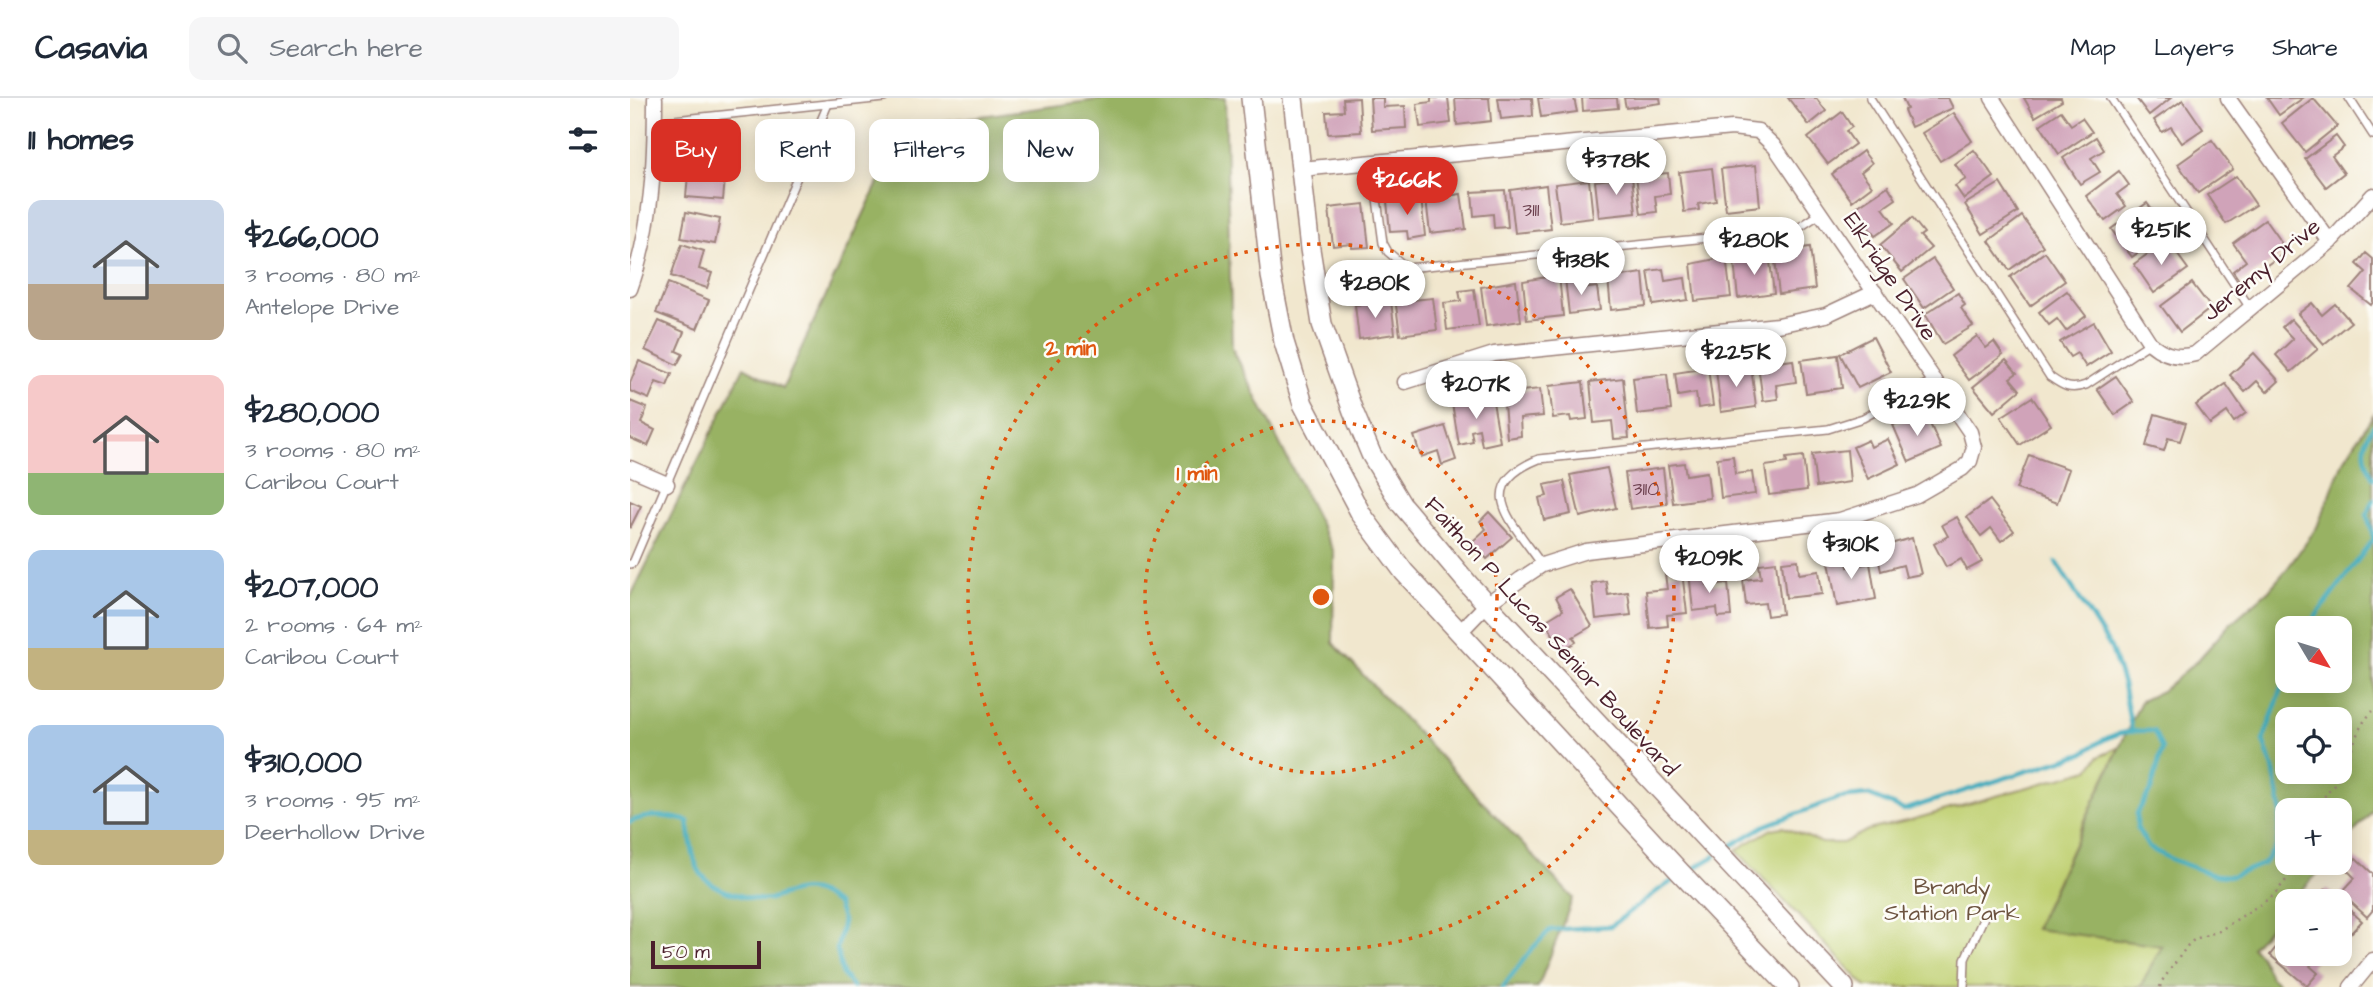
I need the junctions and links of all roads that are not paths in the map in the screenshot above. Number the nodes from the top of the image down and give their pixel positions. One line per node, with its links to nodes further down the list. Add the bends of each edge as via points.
1 (655, 98): 11 (street)
2 (884, 98): 10 (lane)
3 (1251, 98): 31 (main road, via 1271,276 1303,404 1361,514 1404,572)
4 (1293, 98): 15 (main road, Faithon P Lucas Senior Boulevard)
5 (1870, 98): 23 (lane, via 2050,377 2076,389)
6 (1992, 98): 23 (street)
7 (2110, 98): 22 (lane)
8 (2228, 98): 19 (street)
9 (2349, 98): 13 (lane)
10 (828, 104): 12 (lane); 27 (lane)
11 (655, 119)
12 (684, 119)
13 (2373, 135)
14 (1372, 162): 15 (street); 18 (street, Elkridge Drive, via 1732,128 1758,131 1775,146); 18 (lane, via 1383,243 1407,268 1797,229)
15 (1301, 169): 30 (main road, Faithon P Lucas Senior Boulevard, via 1322,324 1371,454 1401,504)
16 (651, 182): 20 (street)
17 (2373, 195): 19 (street, Jeremy Drive)
18 (1821, 214): 21 (street, Elkridge Drive)
19 (2330, 242): 22 (street, Jeremy Drive)
20 (630, 289)
21 (1875, 292): 24 (street, Elkridge Drive); 25 (street, via 1826,315 1778,325 1494,354)
22 (2250, 309): 23 (street, Jeremy Drive, via 2195,354 2167,354)
23 (2150, 343)
24 (1934, 379): 29 (street, Elkridge Drive, via 1970,432 1973,453 1962,469 1917,495 1840,520 1586,551); 29 (lane, via 1863,418 1828,429 1539,459 1521,467 1507,477 1501,492 1503,506)
25 (1405, 382)
26 (630, 468): 27 (street)
27 (667, 484): 28 (lane)
28 (630, 564)
29 (1542, 565): 30 (street)
30 (1487, 604): 31 (street); 35 (main road, Faithon P Lucas Senior Boulevard)
31 (1461, 631): 34 (main road)
32 (1984, 917): 36 (lane, via 1965,959)
33 (2373, 960): 37 (street)
34 (1790, 987)
35 (1844, 987)
36 (1964, 987)
37 (2351, 987)

